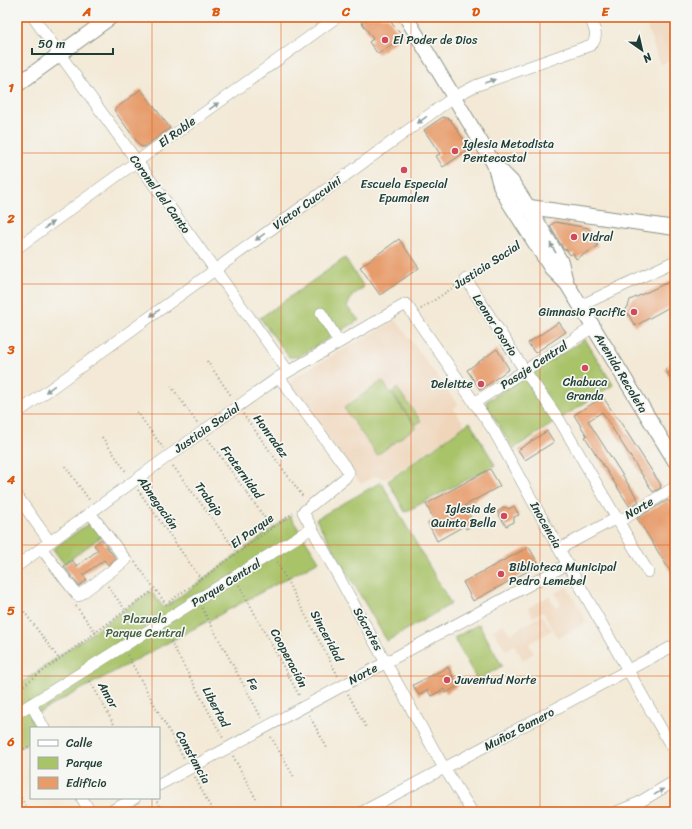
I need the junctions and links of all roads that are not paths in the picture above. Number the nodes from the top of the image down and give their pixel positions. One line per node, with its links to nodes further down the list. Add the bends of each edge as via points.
1 (33, 17): 6 (street, Coronel del Canto)
2 (111, 17): 6 (main road)
3 (338, 17): 9 (street, El Roble, one-way to 3)
4 (406, 17): 8 (main road, Avenida Recoleta)
5 (590, 17): 8 (street, Víctor Cuccuini, one-way to 5, via 476,86 591,45 596,36)
6 (59, 55): 7 (main road); 9 (street, Coronel del Canto)
7 (17, 85)
8 (454, 97): 10 (main road, Avenida Recoleta); 16 (street, Víctor Cuccuini, one-way to 16)
9 (136, 162): 14 (street, El Roble, one-way to 9); 16 (street, Coronel del Canto)
10 (494, 164): 11 (main road, Avenida Recoleta); 12 (main road, Avenida Recoleta, via 512,182)
11 (510, 204): 12 (main road); 18 (main road, Avenida Recoleta, via 551,268)
12 (528, 207): 13 (main road); 18 (main road, Avenida Recoleta, one-way to 12, via 560,262)
13 (675, 228)
14 (17, 248)
15 (675, 261): 20 (street)
16 (216, 269): 25 (street, Coronel del Canto); 27 (street, Víctor Cuccuini, one-way to 27)
17 (466, 279): 24 (street, Leonor Osorio)
18 (567, 284): 20 (main road, Avenida Recoleta)
19 (406, 304): 23 (street, Justicia Social); 26 (street, Inocencia)
20 (580, 306): 22 (main road, Avenida Recoleta)
21 (321, 313): 23 (street)
22 (593, 327): 24 (street, Pasaje Central); 28 (main road, Avenida Recoleta)
23 (339, 342): 25 (street, Justicia Social)
24 (525, 371): 26 (street, Pasaje Central); 33 (street, Leonor Osorio, via 560,421)
25 (284, 374): 31 (street, Coronel del Canto, via 348,472 345,478); 32 (street, Justicia Social)
26 (474, 403): 36 (street, Inocencia, via 500,440)
27 (17, 413)
28 (675, 461)
29 (675, 487): 33 (street, Norte, via 625,518)
30 (17, 496): 35 (street)
31 (302, 508): 34 (street, Sócrates)
32 (90, 513): 35 (street, Justicia Social); 35 (street, via 126,560 78,596)
33 (618, 519): 36 (street, Norte); 39 (street, Leonor Osorio)
34 (312, 528): 41 (street, Sócrates); 43 (street, Parque Central)
35 (46, 545): 38 (street, Justicia Social)
36 (559, 550): 37 (street, Inocencia)
37 (568, 564): 41 (street, Norte); 42 (street, Inocencia)
38 (17, 566)
39 (648, 572)
40 (675, 645): 42 (street, Muñoz Gamero)
41 (386, 662): 47 (street, Sócrates); 49 (street, Norte)
42 (628, 670): 46 (street, Inocencia); 47 (street, Muñoz Gamero)
43 (31, 704): 44 (street, Parque Central); 45 (street)
44 (17, 713)
45 (43, 727)
46 (675, 753)
47 (444, 768): 54 (street, Muñoz Gamero); 55 (street, Sócrates)
48 (675, 781): 56 (street, one-way to 48, via 638,803)
49 (160, 784)
50 (83, 799): 52 (street)
51 (133, 799): 53 (street)
52 (90, 812)
53 (109, 812)
54 (362, 812)
55 (472, 812)
56 (616, 812)

